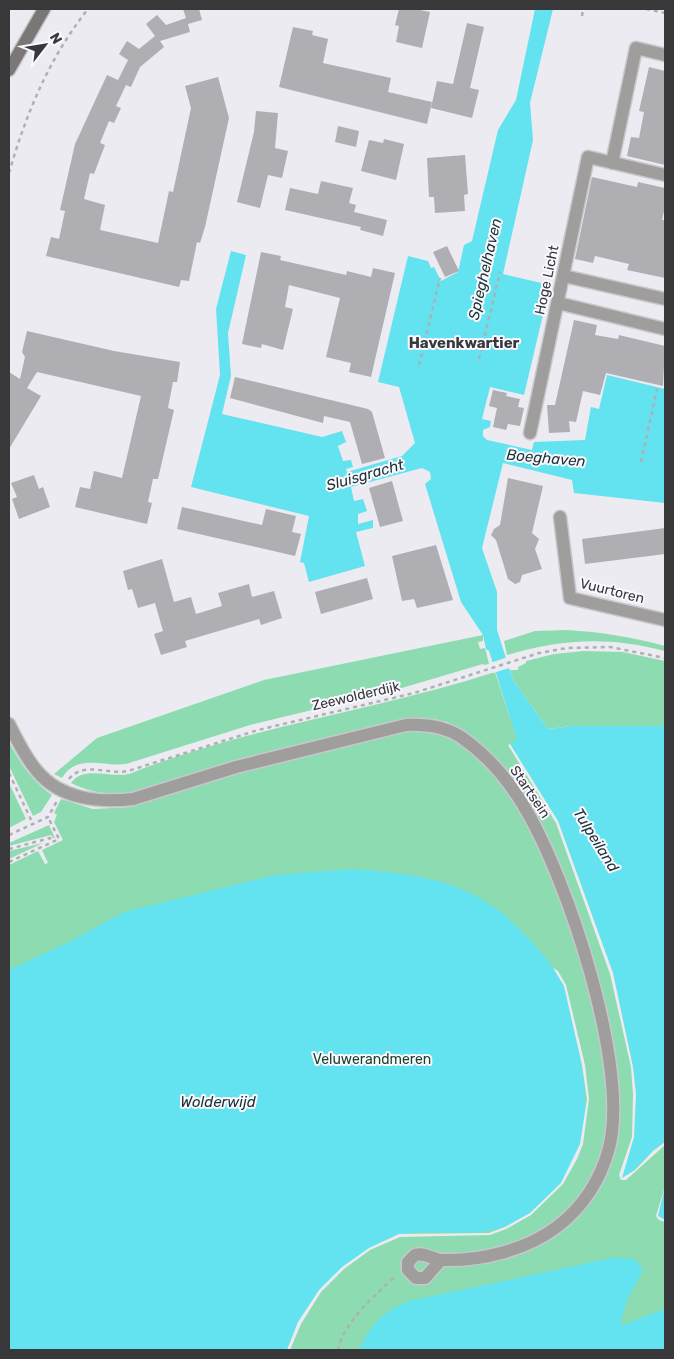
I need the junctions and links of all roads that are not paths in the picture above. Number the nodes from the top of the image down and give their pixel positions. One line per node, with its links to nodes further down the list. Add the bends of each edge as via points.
1 (44, 9): 3 (main road)
2 (665, 56): 4 (street, via 636,48)
3 (9, 70)
4 (612, 163): 5 (street); 6 (street, Hoge Licht, via 588,157)
5 (665, 175)
6 (564, 276): 7 (street); 8 (street, Hoge Licht)
7 (665, 299)
8 (558, 303): 9 (street); 10 (street, Hoge Licht)
9 (665, 329)
10 (530, 433)
11 (560, 517): 12 (street, Vuurtoren, via 570,598)
12 (665, 620)
13 (9, 724): 14 (street, Startsein, via 38,773 62,790 92,800 133,799 292,752 419,724 443,728 460,736 505,779 536,827 583,951 607,1046 612,1089 610,1148 598,1179 579,1207 556,1228 505,1252 472,1259)
14 (441, 1260): 14 (street, Startsein, via 424,1254 414,1255 408,1262 408,1270 413,1276 425,1278)

